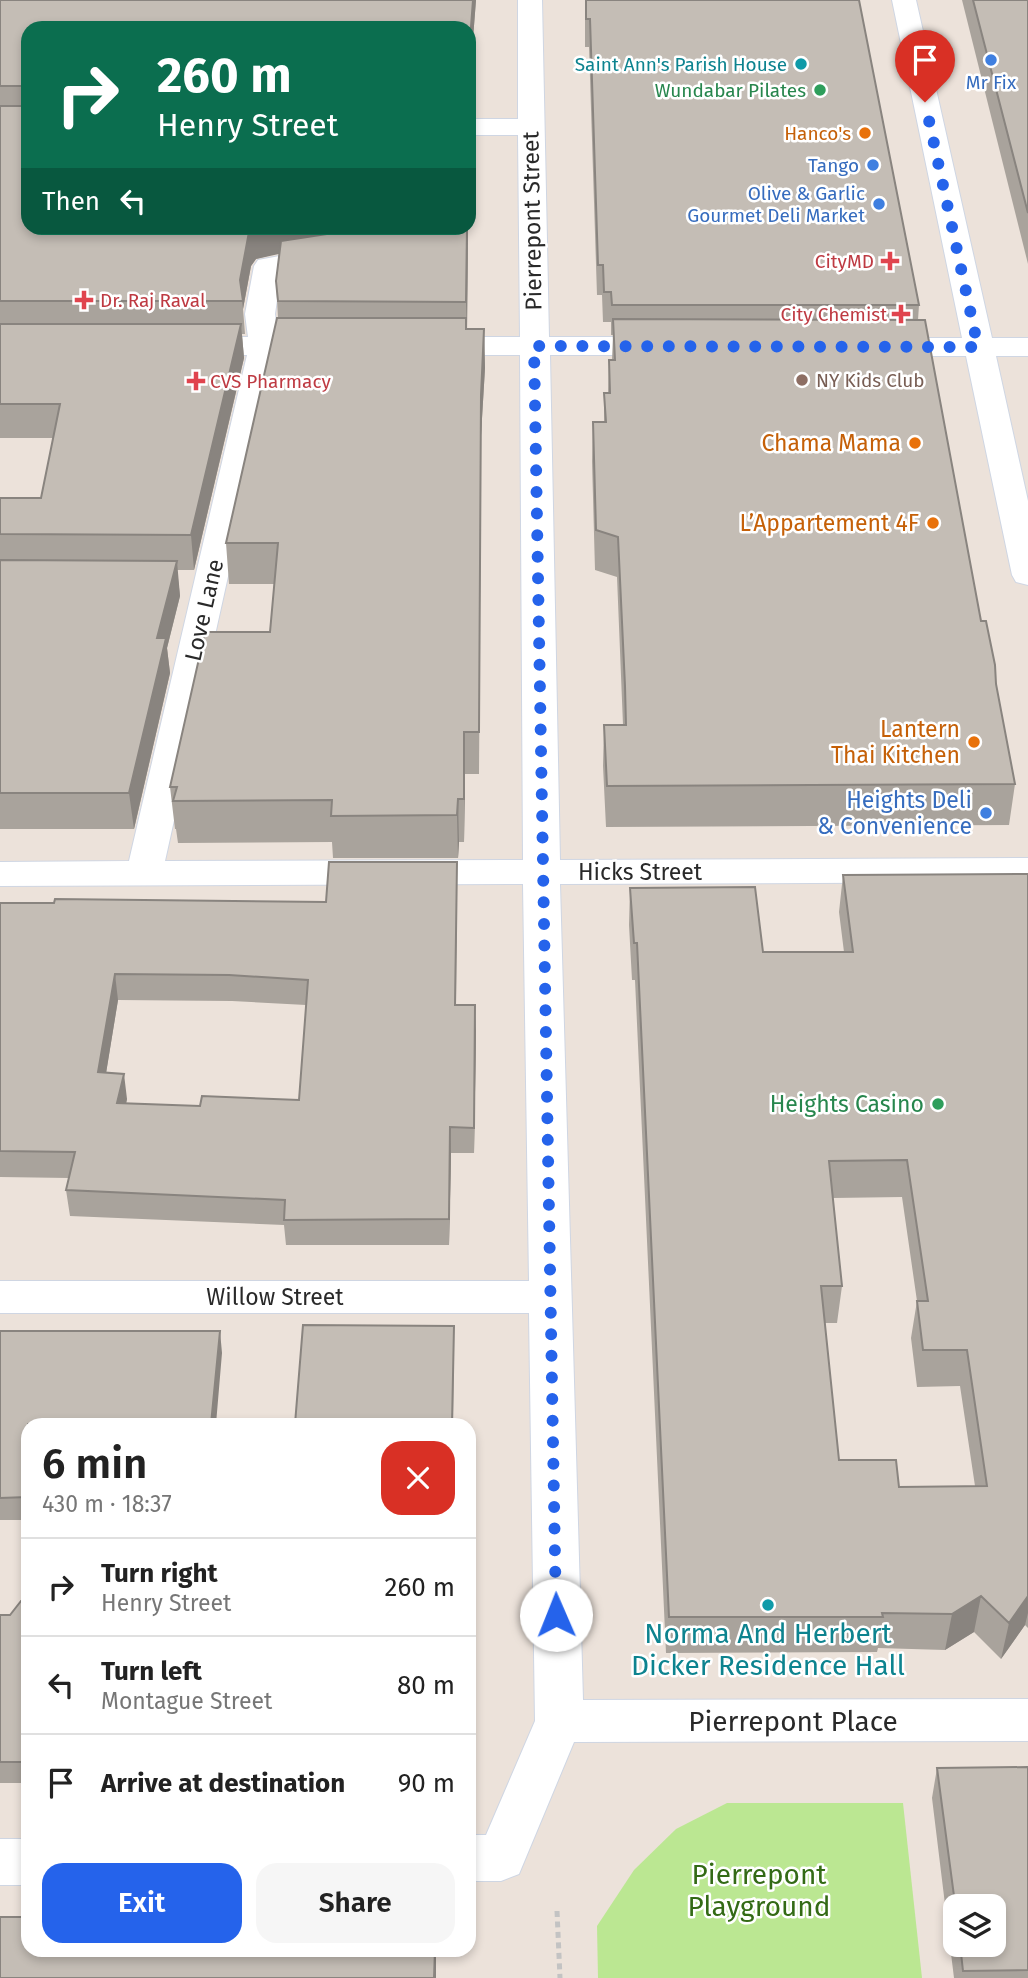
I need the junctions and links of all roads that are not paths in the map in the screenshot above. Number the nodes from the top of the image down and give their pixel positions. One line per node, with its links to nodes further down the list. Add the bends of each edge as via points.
1 (530, 0): 4 (street, Pierrepont Street)
2 (904, 0): 13 (street)
3 (476, 127): 4 (street)
4 (530, 127): 10 (street, Pierrepont Street)
5 (354, 252): 7 (street, Love Lane, via 268,266 260,314)
6 (167, 346): 7 (street)
7 (264, 346): 8 (street); 19 (street, Love Lane, via 197,583)
8 (346, 346)
9 (401, 346): 10 (street)
10 (534, 346): 11 (street); 17 (street, Pierrepont Street)
11 (690, 346)
12 (855, 347): 13 (street)
13 (978, 347): 14 (street); 15 (street)
14 (1028, 347)
15 (1028, 575)
16 (1028, 870): 17 (street, Hicks Street)
17 (543, 873): 19 (street, Hicks Street); 21 (street, Pierrepont Street)
18 (0, 874): 19 (street, Hicks Street)
19 (144, 874)
20 (0, 1297): 21 (street, Willow Street)
21 (550, 1297): 23 (street, Pierrepont Street)
22 (1028, 1720): 23 (street, Pierrepont Place)
23 (559, 1721): 24 (street, Pierrepont Street)
24 (485, 1858)
25 (21, 1861): 26 (street)
26 (0, 1862)

